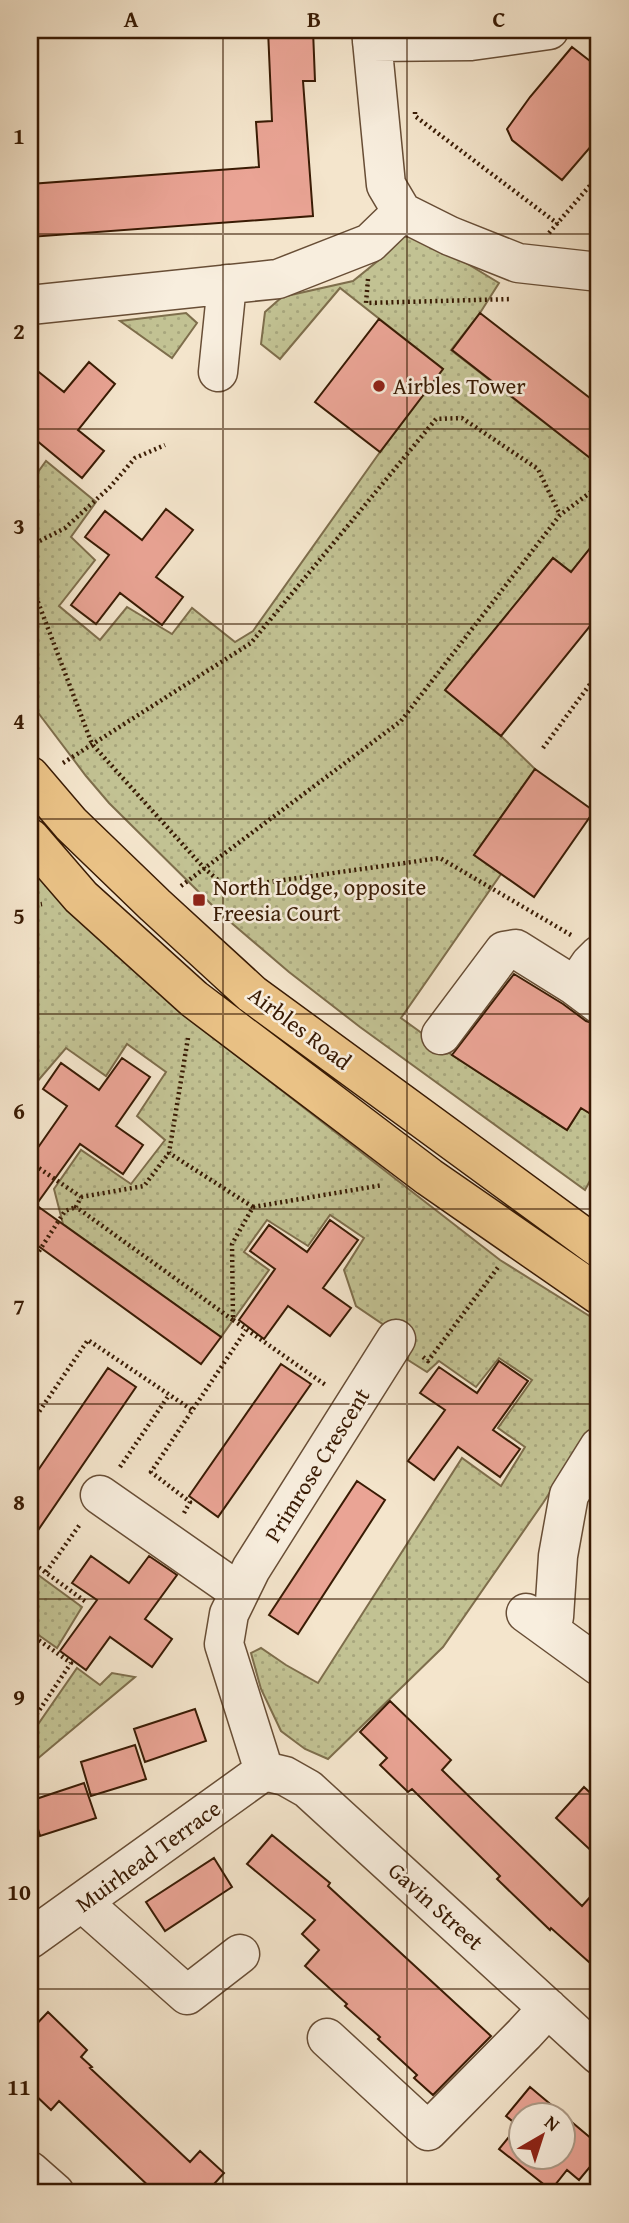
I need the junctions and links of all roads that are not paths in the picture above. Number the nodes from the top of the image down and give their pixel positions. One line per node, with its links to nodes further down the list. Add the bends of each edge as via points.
1 (549, 30): 2 (street, via 471,41)
2 (372, 36): 3 (street, via 386,185)
3 (402, 212): 4 (street, via 450,236 518,281); 5 (street, via 370,243 278,279)
4 (599, 272)
5 (228, 284): 6 (street); 7 (street)
6 (30, 305)
7 (218, 372)
8 (32, 779): 13 (main road, Airbles Road, via 71,824 252,994)
9 (30, 838): 14 (main road, Airbles Road, via 81,897 194,999 429,1177)
10 (587, 946): 11 (street)
11 (587, 995): 12 (street, via 516,949 504,951)
12 (442, 1035)
13 (599, 1248)
14 (599, 1295)
15 (397, 1339): 18 (street, Primrose Crescent)
16 (599, 1447): 19 (street, via 569,1495 558,1556 540,1615)
17 (100, 1495): 18 (street)
18 (239, 1592): 20 (street, Primrose Crescent, via 229,1614 224,1644)
19 (599, 1666)
20 (264, 1771): 21 (street, Muirhead Terrace); 24 (street, Gavin Street, via 308,1789)
21 (83, 1903): 22 (street, Muirhead Terrace); 23 (street, via 187,1995)
22 (30, 1939)
23 (240, 1954)
24 (548, 2008): 25 (street, via 428,2131); 26 (street, Gavin Street)
25 (327, 2038)
26 (599, 2055)
27 (30, 2171): 28 (street)
28 (55, 2193)

